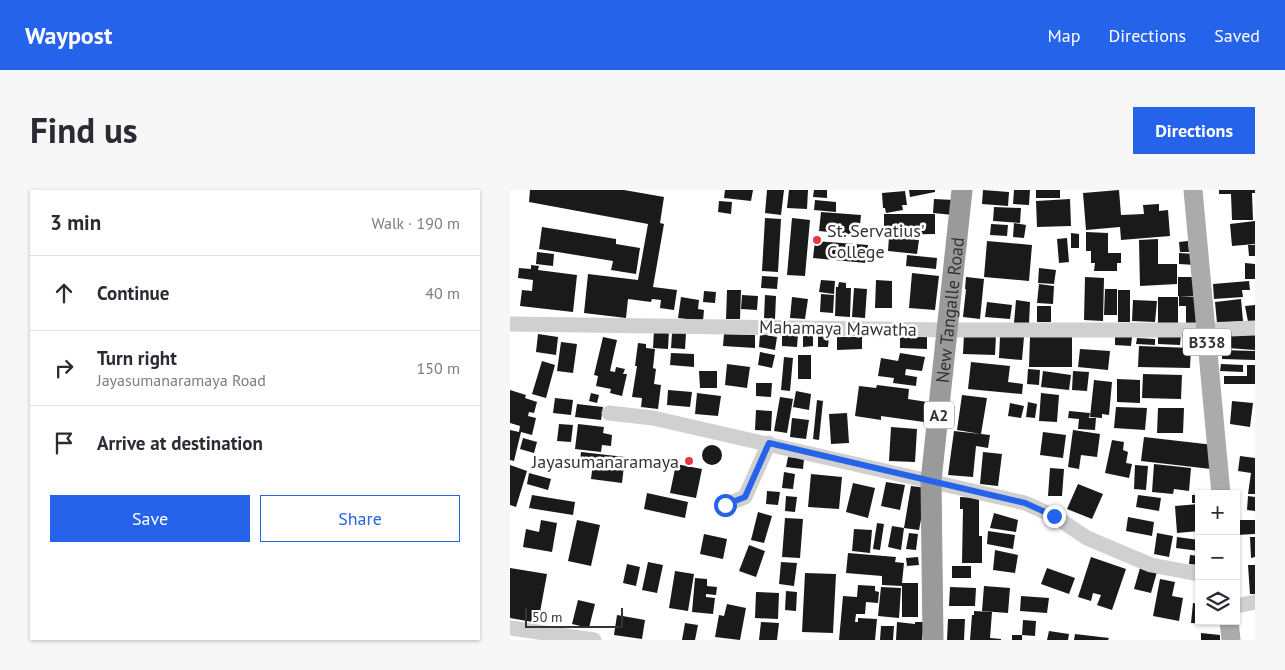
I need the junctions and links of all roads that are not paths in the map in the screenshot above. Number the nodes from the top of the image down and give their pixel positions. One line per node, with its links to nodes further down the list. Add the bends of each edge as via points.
1 (962, 190): 5 (highway, New Tangalle Road / A2)
2 (1193, 190): 6 (main road, B338)
3 (510, 324): 5 (street, Mahamaya Mawatha)
4 (1255, 328): 6 (street, Mahamaya Mawatha)
5 (948, 330): 6 (street, Mahamaya Mawatha); 9 (highway, New Tangalle Road / A2)
6 (1205, 330): 10 (main road, B338)
7 (609, 413): 8 (street, via 654,418)
8 (769, 443): 9 (street); 11 (street, via 745,497)
9 (931, 481): 12 (street, via 1025,503 1054,516 1087,538 1151,565); 18 (highway, New Tangalle Road / A2)
10 (1221, 490)
11 (725, 505)
12 (1195, 573)
13 (1255, 602): 14 (street)
14 (1240, 605)
15 (1229, 625): 19 (main road)
16 (510, 628): 17 (street)
17 (594, 640)
18 (933, 640)
19 (1231, 640)

